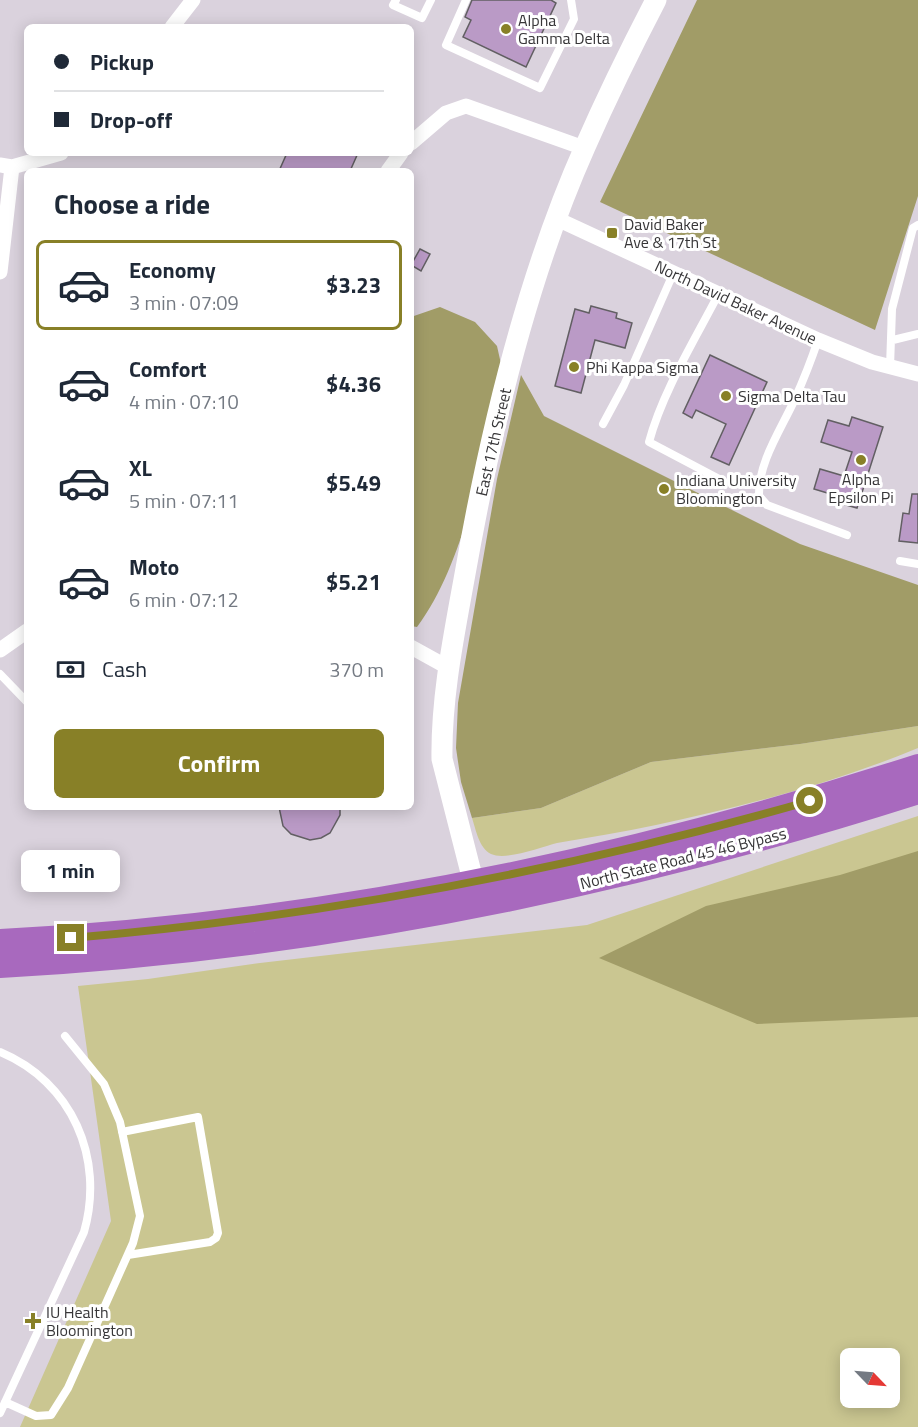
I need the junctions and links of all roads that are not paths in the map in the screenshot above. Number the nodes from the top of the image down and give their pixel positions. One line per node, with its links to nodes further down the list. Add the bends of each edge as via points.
1 (193, 0): 7 (street)
2 (396, 0): 3 (lane, via 393,5 422,18)
3 (431, 0)
4 (466, 0): 5 (lane, via 446,45 540,88 574,19)
5 (571, 0)
6 (656, 0): 9 (main road, East 17th Street)
7 (174, 24)
8 (414, 140): 9 (street, via 446,113 466,106)
9 (584, 148): 12 (main road, East 17th Street)
10 (48, 156): 11 (street)
11 (6, 166): 14 (street)
12 (557, 219): 15 (street, North David Baker Avenue); 30 (main road, East 17th Street, via 524,318 500,408 476,514)
13 (918, 225): 19 (lane, via 913,228 892,309)
14 (0, 272)
15 (674, 274): 16 (street, North David Baker Avenue); 22 (lane)
16 (718, 296): 18 (street, North David Baker Avenue); 23 (lane, via 654,424 650,442)
17 (918, 334): 19 (lane)
18 (818, 340): 20 (street, North David Baker Avenue); 24 (lane, via 770,452 758,485 759,496 767,505)
19 (892, 340): 20 (lane)
20 (890, 367): 21 (street, North David Baker Avenue)
21 (918, 374)
22 (603, 424)
23 (723, 481)
24 (847, 535)
25 (900, 561): 26 (lane)
26 (918, 564)
27 (24, 633): 29 (street)
28 (414, 649): 30 (street)
29 (0, 650)
30 (449, 668): 35 (main road, East 17th Street, via 442,759)
31 (0, 674): 32 (lane)
32 (24, 695)
33 (918, 766): 35 (highway, North State Road 45 46 Bypass, via 810,801 581,861)
34 (918, 791): 35 (highway, North State Road 45 46 Bypass, via 711,853 598,881)
35 (476, 894): 36 (highway, North State Road 45 46 Bypass, via 363,902 214,924); 37 (highway, via 268,940)
36 (0, 942)
37 (0, 965)
38 (65, 1036): 40 (lane, via 104,1084)
39 (0, 1053): 42 (lane, via 40,1076 67,1105 87,1153 90,1187 84,1232)
40 (122, 1132): 41 (lane, via 141,1216); 41 (lane, via 198,1117 218,1233 210,1242)
41 (128, 1255): 42 (lane, via 68,1388 51,1415 36,1416)
42 (5, 1402): 43 (lane)
43 (0, 1413)

